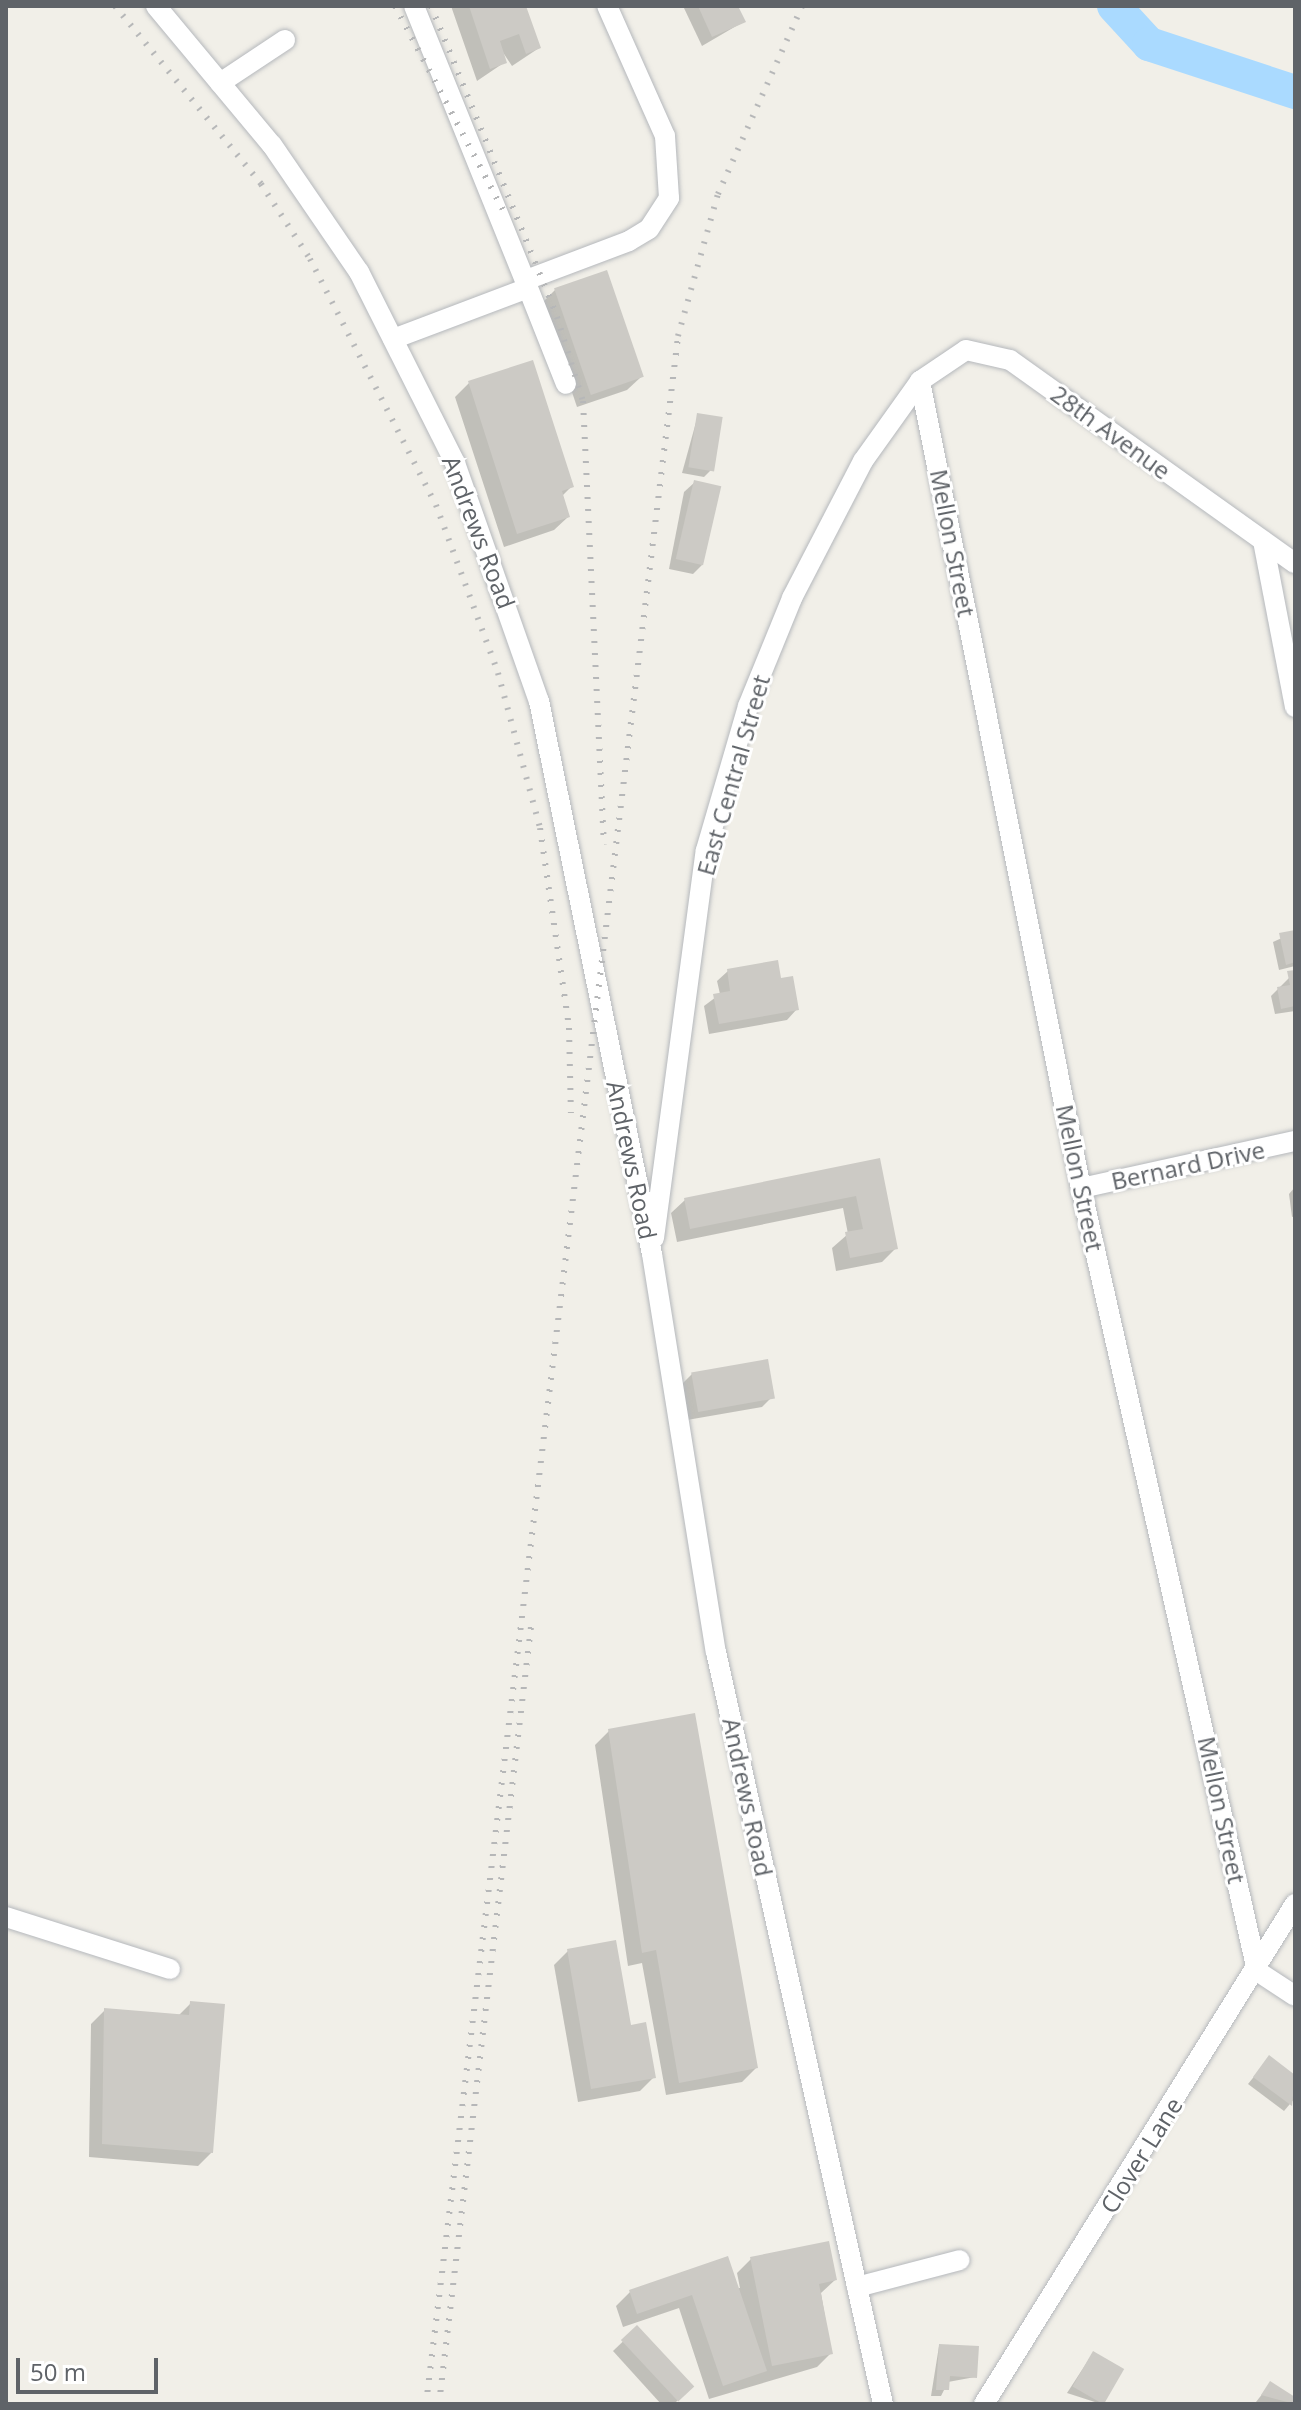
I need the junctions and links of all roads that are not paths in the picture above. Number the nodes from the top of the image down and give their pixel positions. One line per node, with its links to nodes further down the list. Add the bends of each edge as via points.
1 (156, 6): 5 (street, Andrews Road)
2 (414, 6): 6 (street)
3 (607, 6): 6 (street, via 665,136 669,198 649,229)
4 (285, 40): 5 (street)
5 (220, 83): 7 (street, Andrews Road, via 359,272)
6 (527, 284): 7 (street); 9 (street)
7 (393, 339): 15 (street, Andrews Road, via 455,463 539,701)
8 (920, 381): 10 (street, 28th Avenue, via 966,350 1010,360); 14 (street, Mellon Street); 15 (street, East Central Street, via 863,461 792,598 748,706 706,850)
9 (566, 384)
10 (1263, 541): 11 (street, 28th Avenue); 12 (street)
11 (1295, 563)
12 (1295, 707)
13 (1295, 1141): 14 (street, Bernard Drive)
14 (1081, 1188): 19 (street, Mellon Street)
15 (652, 1254): 22 (street, Andrews Road, via 716,1652)
16 (1295, 1904): 19 (street, Clover Lane)
17 (6, 1917): 18 (street)
18 (170, 1969)
19 (1257, 1971): 20 (street); 24 (street, Clover Lane)
20 (1295, 1996)
21 (960, 2260): 22 (street)
22 (857, 2287): 23 (street, Andrews Road)
23 (883, 2404)
24 (984, 2404)

